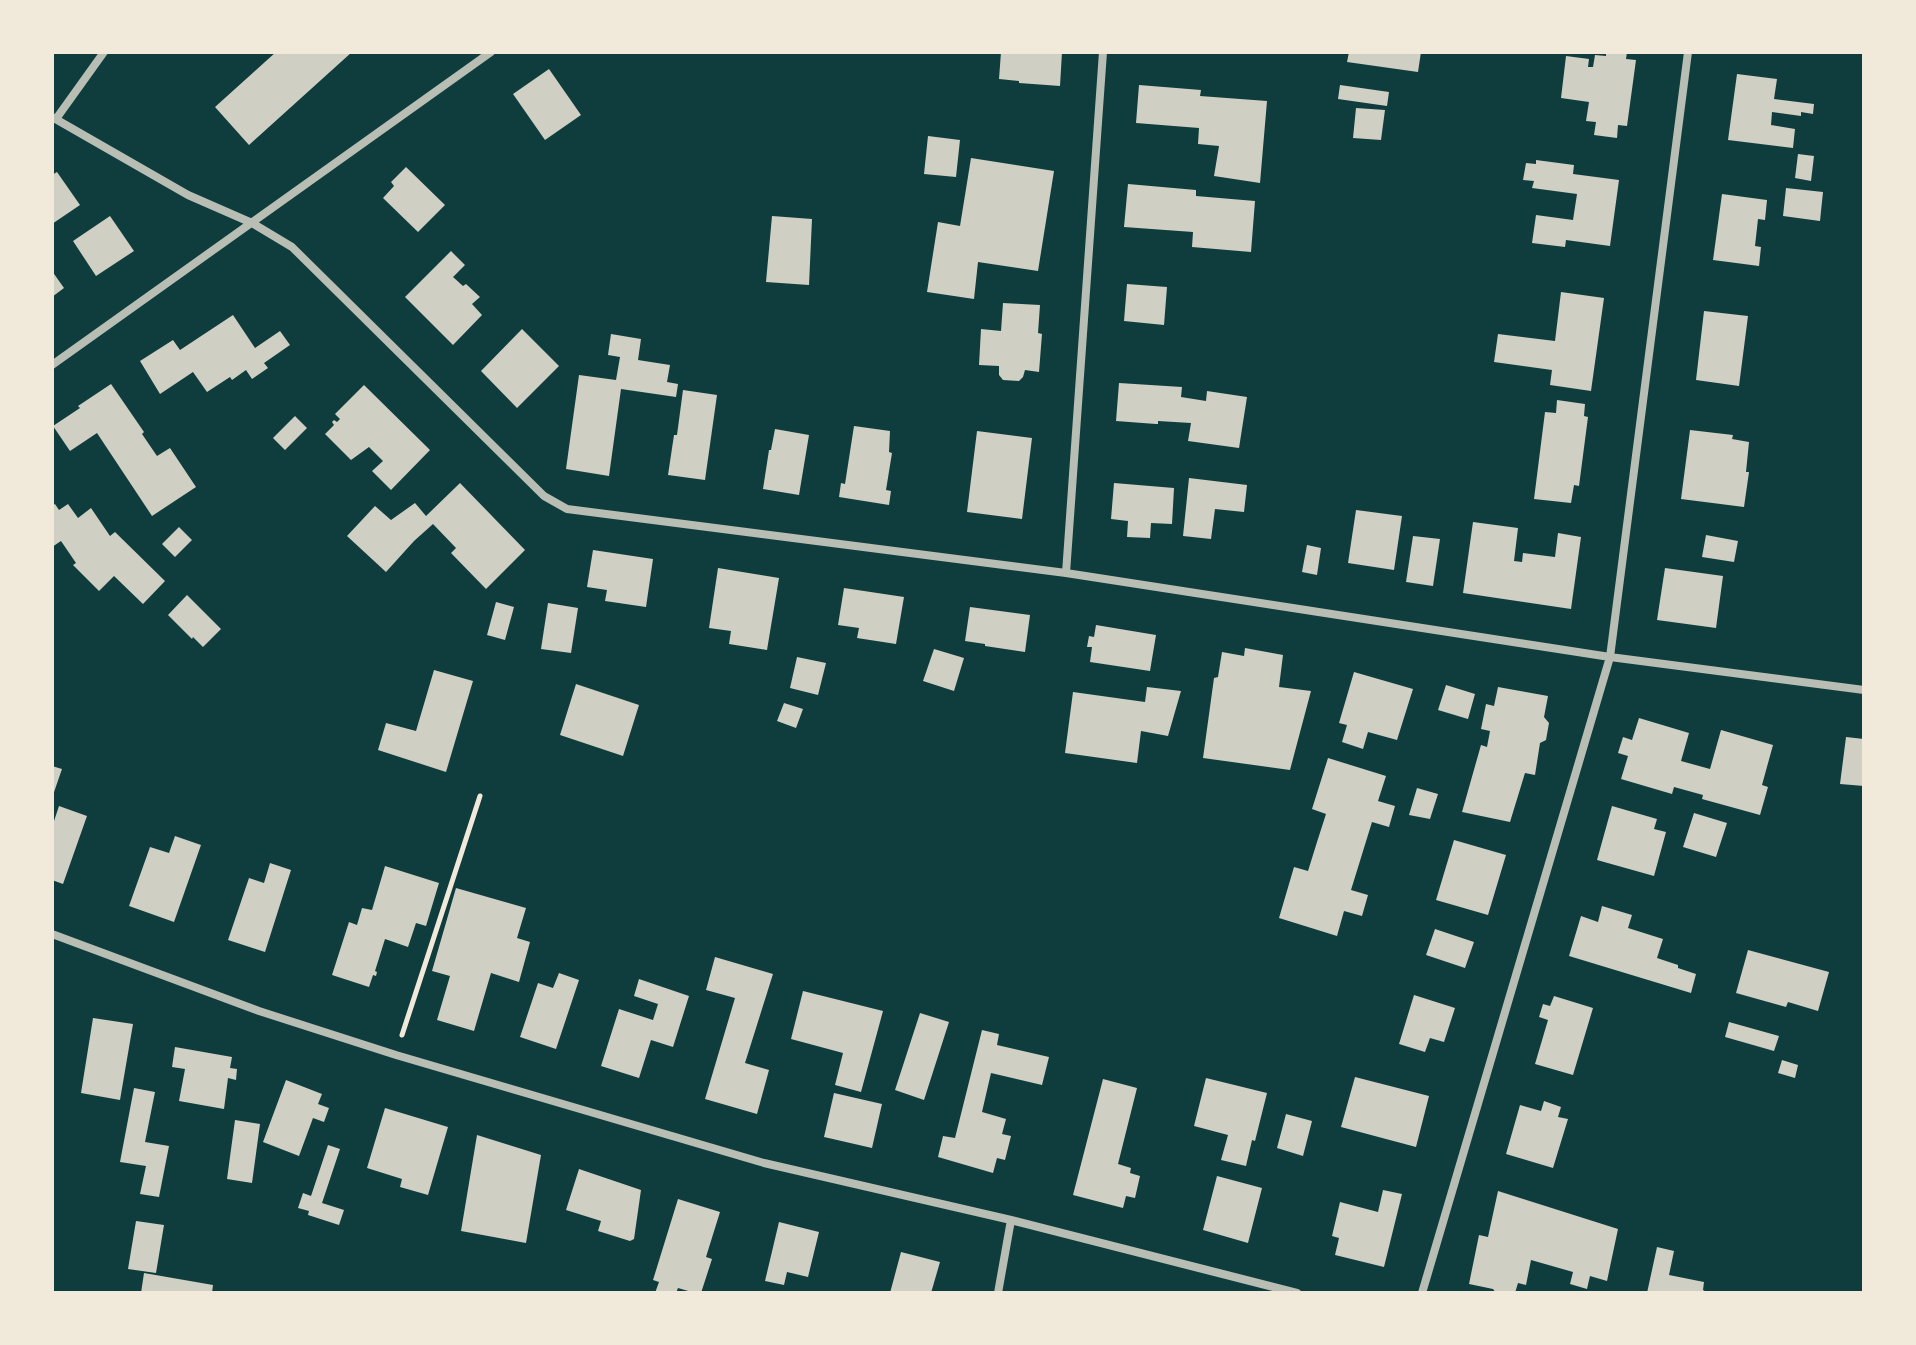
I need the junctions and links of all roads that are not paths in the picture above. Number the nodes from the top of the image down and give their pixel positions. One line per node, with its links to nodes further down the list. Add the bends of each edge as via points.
1 (104, 52): 5 (street)
2 (491, 52): 6 (street)
3 (1103, 52): 8 (street)
4 (1688, 52): 9 (street)
5 (54, 118): 6 (street, via 188,195)
6 (252, 223): 7 (street); 8 (street, via 292,247 544,496 567,509)
7 (52, 365)
8 (1066, 573): 9 (street)
9 (1610, 657): 10 (street); 15 (street)
10 (1864, 690)
11 (52, 934): 12 (street, via 396,1055 764,1163)
12 (1011, 1220): 13 (street); 14 (street)
13 (998, 1293)
14 (1297, 1293)
15 (1422, 1293)

